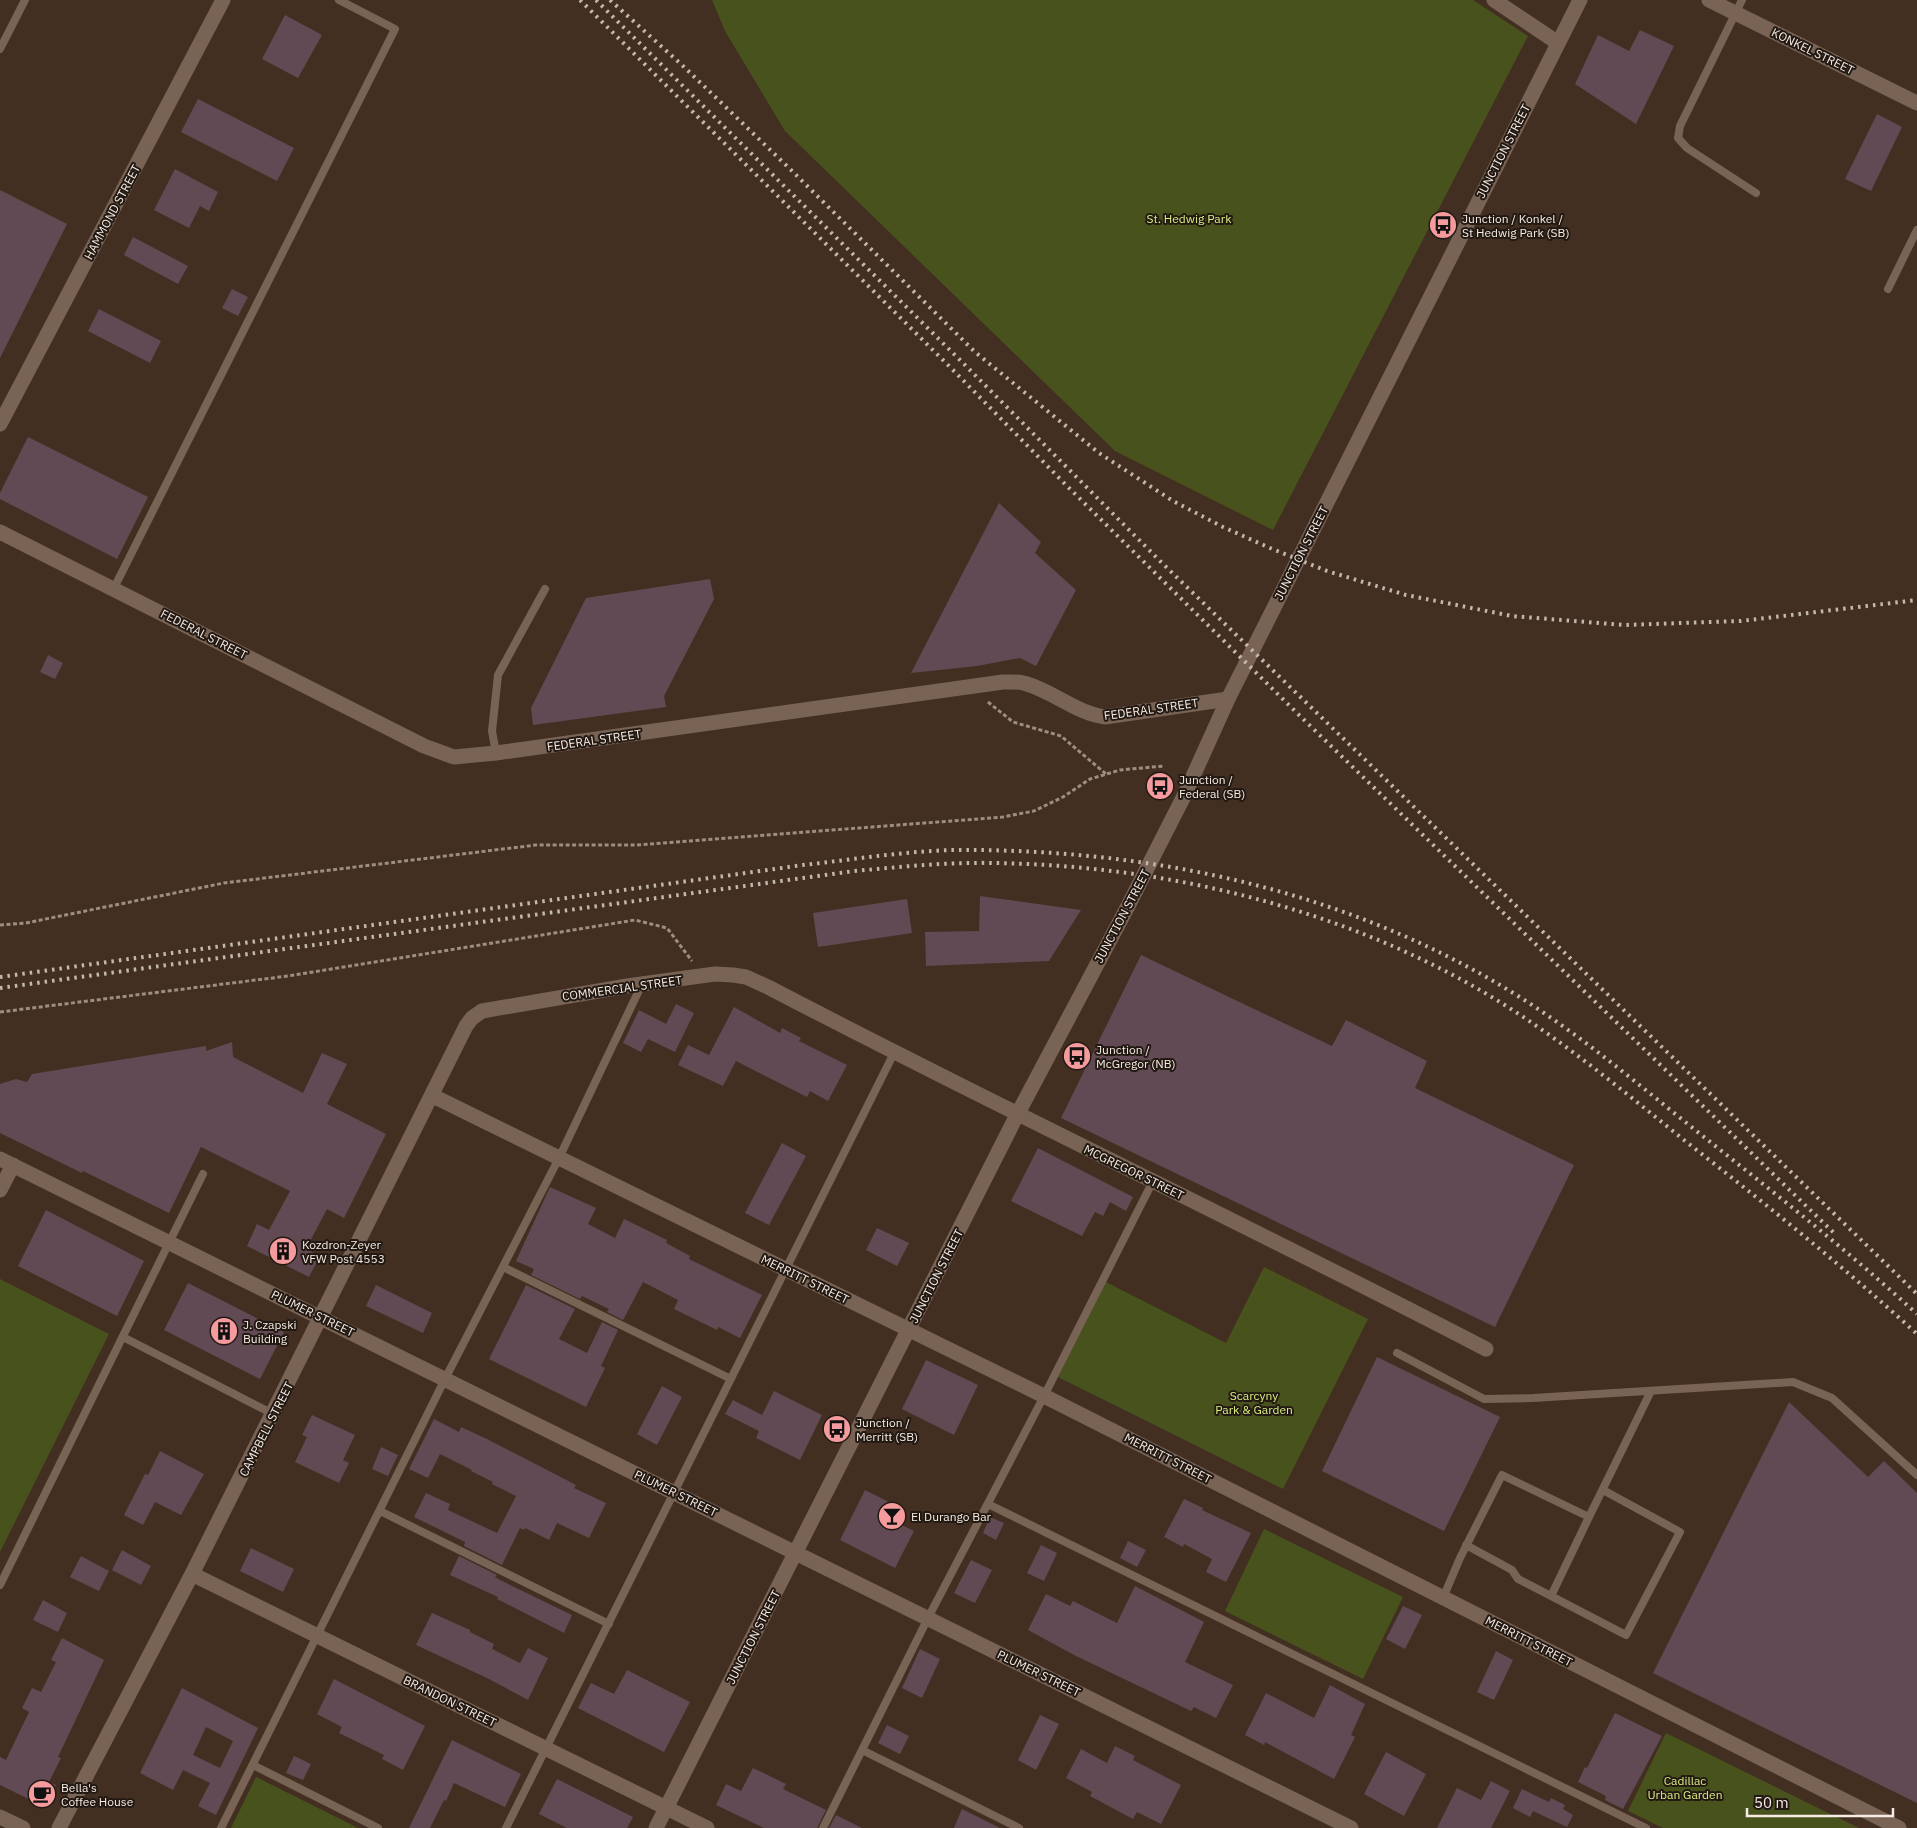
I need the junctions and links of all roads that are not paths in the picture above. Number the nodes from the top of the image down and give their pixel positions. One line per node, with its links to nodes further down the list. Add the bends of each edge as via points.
1 (25, 0): 9 (lane)
2 (223, 0): 14 (street, HAMMOND STREET)
3 (339, 0): 16 (lane, via 395,29)
4 (1494, 0): 8 (street)
5 (1580, 0): 8 (street, JUNCTION STREET)
6 (1709, 0): 7 (street, KONKEL STREET)
7 (1739, 6): 10 (street, KONKEL STREET); 11 (lane, via 1680,126 1678,138 1687,148)
8 (1558, 43): 18 (street, JUNCTION STREET)
9 (0, 49)
10 (1917, 103)
11 (1756, 193)
12 (1917, 230): 13 (lane)
13 (1888, 289)
14 (0, 424)
15 (0, 532): 16 (street, FEDERAL STREET)
16 (114, 588): 19 (street, FEDERAL STREET, via 424,746 454,757)
17 (545, 589): 19 (lane, via 498,675 492,731)
18 (1228, 699): 19 (street, FEDERAL STREET, via 1105,717 1094,716 1025,683 1003,682); 25 (street, JUNCTION STREET, via 1185,794)
19 (496, 753)
20 (642, 984): 21 (street, COMMERCIAL STREET, via 733,975); 22 (street, COMMERCIAL STREET, via 491,1008 472,1018); 26 (lane)
21 (782, 994): 23 (street, MCGREGOR STREET)
22 (466, 1026): 24 (street, CAMPBELL STREET)
23 (894, 1053): 25 (street, MCGREGOR STREET); 33 (lane)
24 (433, 1096): 26 (street, MERRITT STREET); 34 (street, CAMPBELL STREET)
25 (1017, 1114): 29 (street, MCGREGOR STREET); 35 (street, JUNCTION STREET)
26 (559, 1158): 32 (lane); 33 (street, MERRITT STREET)
27 (6, 1162): 30 (street); 31 (street, PLUMER STREET)
28 (203, 1174): 31 (lane)
29 (1154, 1181): 37 (street, MCGREGOR STREET); 42 (lane)
30 (0, 1190)
31 (170, 1242): 34 (street, PLUMER STREET); 36 (lane)
32 (503, 1266): 39 (lane); 40 (lane)
33 (786, 1270): 35 (street, MERRITT STREET); 40 (lane)
34 (322, 1318): 39 (street, PLUMER STREET); 43 (street, CAMPBELL STREET)
35 (909, 1330): 42 (street, MERRITT STREET); 51 (street, JUNCTION STREET)
36 (123, 1337): 43 (lane); 53 (lane)
37 (1486, 1349)
38 (1397, 1353): 41 (lane, via 1484,1399)
39 (445, 1379): 46 (street, PLUMER STREET); 48 (lane)
40 (731, 1379): 46 (lane)
41 (1651, 1391): 44 (lane, via 1793,1382 1832,1398); 45 (lane)
42 (1044, 1396): 47 (lane); 55 (street, MERRITT STREET)
43 (273, 1414): 52 (street, CAMPBELL STREET)
44 (1917, 1475)
45 (1603, 1490): 49 (lane); 54 (lane, via 1680,1532 1626,1635)
46 (674, 1493): 51 (street, PLUMER STREET); 57 (lane)
47 (988, 1504): 56 (lane); 74 (lane)
48 (380, 1512): 57 (lane); 58 (lane)
49 (1589, 1518): 50 (lane, via 1502,1475); 54 (lane)
50 (1466, 1546): 54 (lane, via 1512,1570 1518,1579); 55 (lane)
51 (796, 1553): 56 (street, PLUMER STREET); 62 (street, JUNCTION STREET)
52 (192, 1574): 58 (street, BRANDON STREET); 65 (street, CAMPBELL STREET)
53 (0, 1585)
54 (1551, 1596)
55 (1443, 1598): 75 (street, MERRITT STREET)
56 (928, 1618): 60 (lane); 73 (street, PLUMER STREET)
57 (608, 1624): 59 (lane)
58 (318, 1636): 59 (street, BRANDON STREET); 61 (lane)
59 (546, 1749): 62 (street, BRANDON STREET); 68 (lane)
60 (862, 1750): 71 (lane); 72 (lane)
61 (253, 1765): 66 (lane); 67 (lane)
62 (666, 1808): 69 (street, JUNCTION STREET); 70 (street, BRANDON STREET)
63 (0, 1817): 64 (street)
64 (23, 1828)
65 (59, 1828)
66 (221, 1828)
67 (378, 1828)
68 (506, 1828)
69 (656, 1828)
70 (707, 1828)
71 (823, 1828)
72 (1019, 1828)
73 (1351, 1828)
74 (1646, 1828)
75 (1899, 1828)

